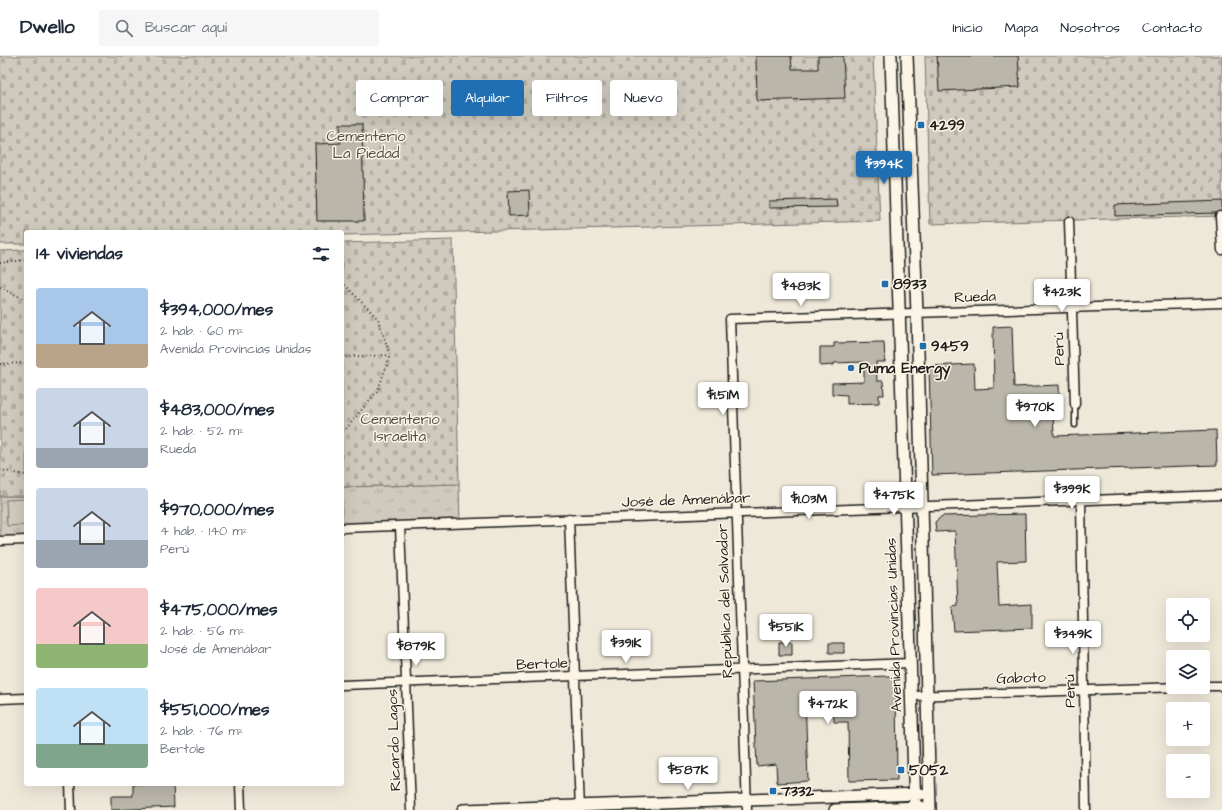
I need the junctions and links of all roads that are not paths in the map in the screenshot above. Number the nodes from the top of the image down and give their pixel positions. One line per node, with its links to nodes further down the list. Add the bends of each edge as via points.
1 (891, 56): 9 (main road, Avenida Provincias Unidas)
2 (907, 56): 8 (main road, Avenida Provincias Unidas)
3 (1220, 216): 5 (street)
4 (1069, 220): 7 (street, Perú)
5 (1222, 250)
6 (1222, 303): 7 (street, Rueda)
7 (1072, 308): 8 (street, Rueda); 11 (street, Perú)
8 (917, 313): 9 (street, Rueda); 15 (main road, Avenida Provincias Unidas)
9 (900, 314): 10 (street, Rueda); 16 (main road, Avenida Provincias Unidas)
10 (730, 319): 17 (street, República del Salvador)
11 (1075, 404): 12 (lane)
12 (1075, 425)
13 (1222, 495): 14 (street, José de Amenábar)
14 (1081, 500): 15 (street, José de Amenábar); 31 (street, Perú)
15 (922, 505): 16 (street, José de Amenábar); 32 (main road, Avenida Provincias Unidas)
16 (906, 506): 17 (street, José de Amenábar); 23 (main road, Avenida Provincias Unidas)
17 (736, 512): 18 (street, José de Amenábar); 24 (street, República del Salvador)
18 (569, 519): 19 (street, José de Amenábar); 25 (street)
19 (400, 526): 20 (street, José de Amenábar); 26 (street, Ricardo Lagos)
20 (344, 528)
21 (24, 540): 22 (street)
22 (0, 541)
23 (911, 663): 24 (street, Bertole); 33 (main road, Avenida Provincias Unidas)
24 (742, 670): 25 (street, Bertole); 40 (street, República del Salvador)
25 (575, 676): 26 (street, Bertole); 41 (street)
26 (407, 683): 27 (street, Bertole); 46 (street, Ricardo Lagos)
27 (344, 686)
28 (1210, 686): 29 (street)
29 (1222, 686)
30 (1166, 687): 31 (street, Gaboto)
31 (1084, 690): 32 (street, Gaboto); 49 (street, Perú)
32 (927, 695): 33 (street, Gaboto); 39 (main road, Avenida Provincias Unidas)
33 (912, 696): 38 (main road, Avenida Provincias Unidas)
34 (24, 698): 35 (street)
35 (0, 699)
36 (70, 786): 44 (street)
37 (240, 786): 45 (street)
38 (914, 794): 39 (main road); 40 (main road); 42 (main road, Avenida Provincias Unidas)
39 (929, 794): 43 (main road, Avenida Provincias Unidas)
40 (746, 805): 41 (main road)
41 (580, 808): 47 (main road)
42 (915, 808): 43 (main road); 48 (main road)
43 (930, 808)
44 (71, 810)
45 (240, 810)
46 (410, 810)
47 (463, 810)
48 (835, 810)
49 (1086, 810)

